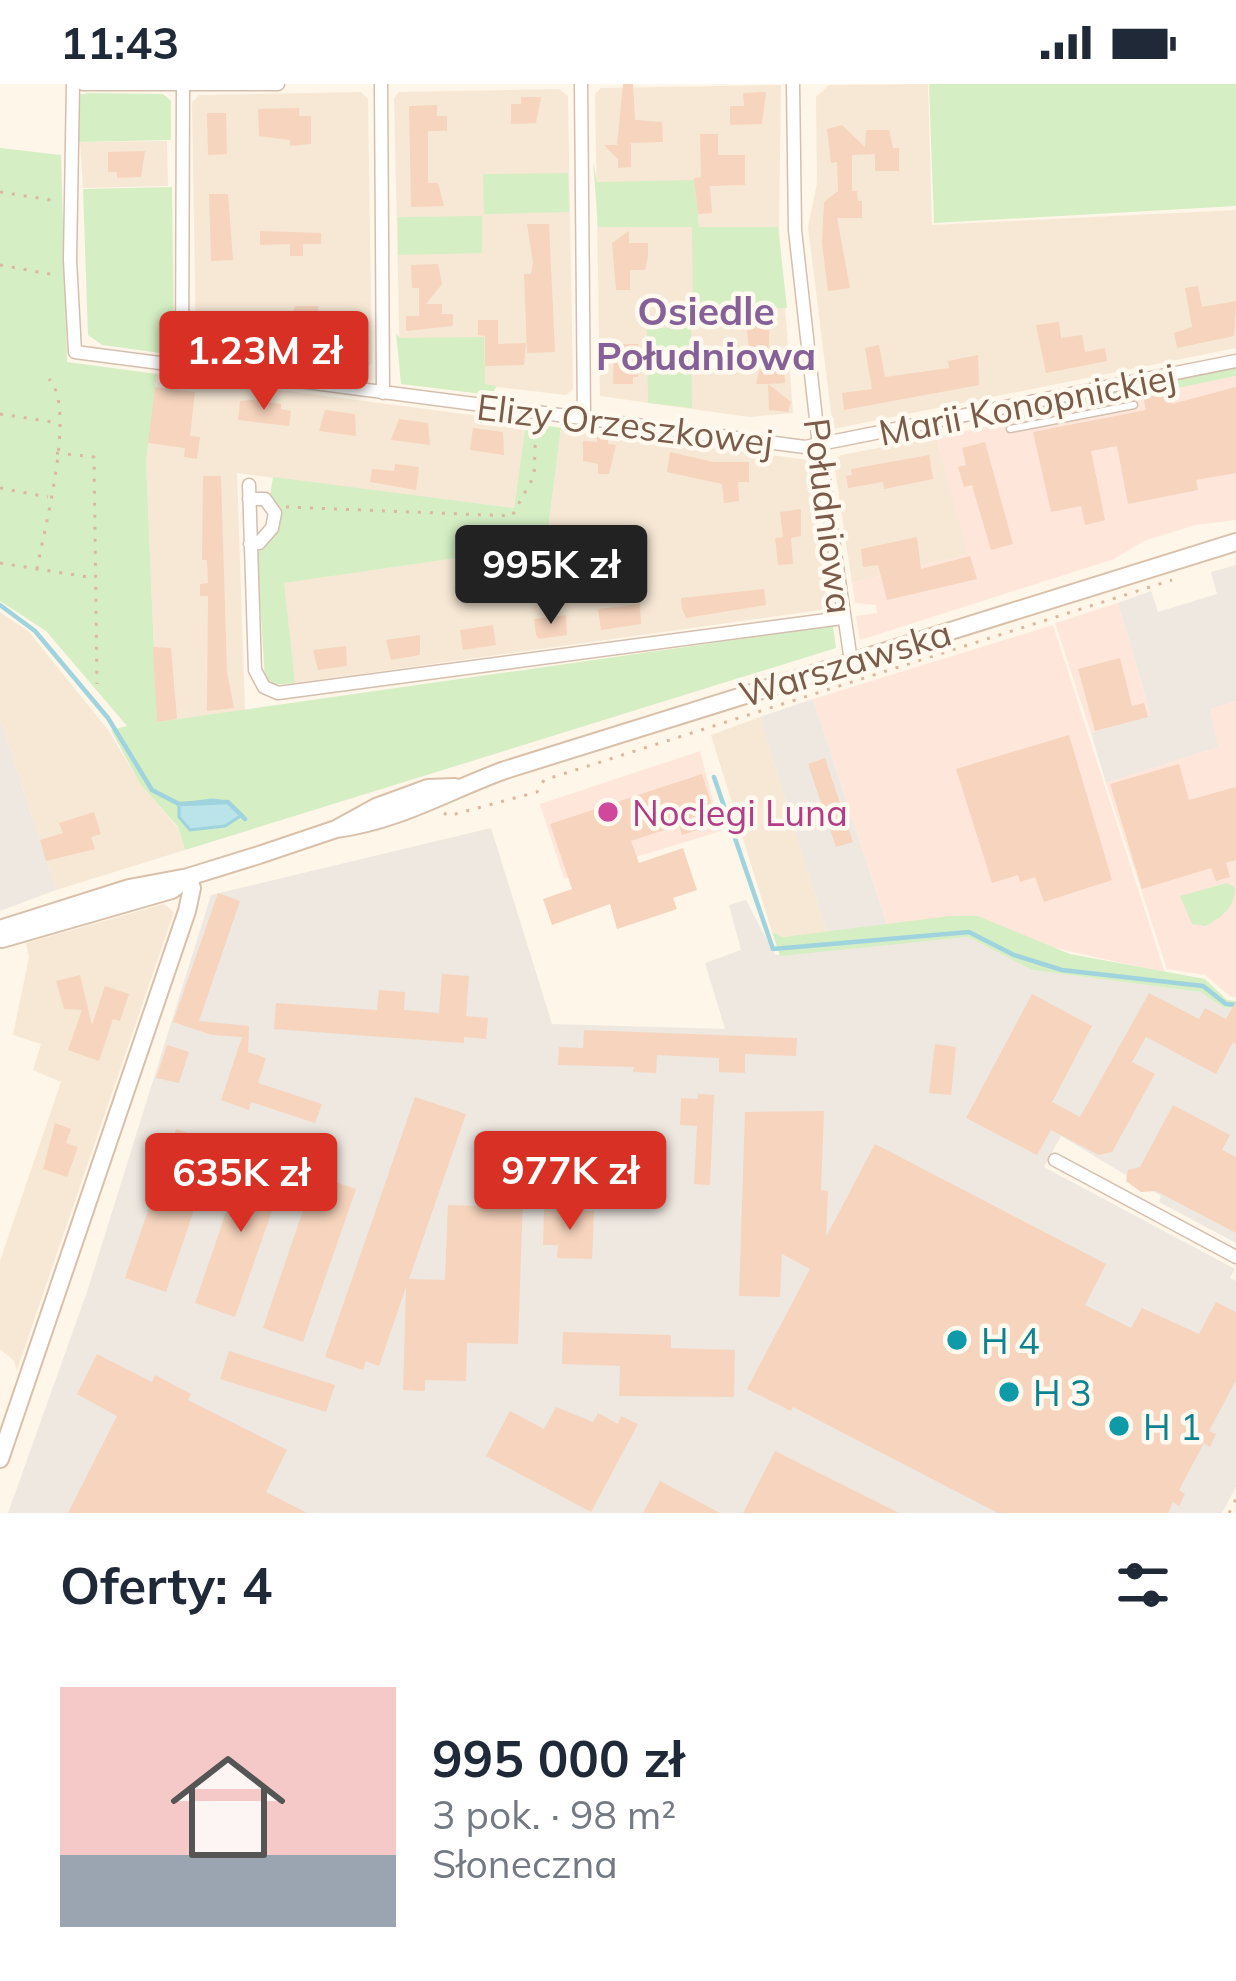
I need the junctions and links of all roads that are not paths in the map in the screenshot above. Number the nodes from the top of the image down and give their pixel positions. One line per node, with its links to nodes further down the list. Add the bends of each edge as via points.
1 (73, 84): 9 (street, Elizy Orzeszkowej, via 75,352)
2 (83, 84): 7 (street)
3 (278, 84): 7 (street)
4 (381, 84): 10 (street)
5 (581, 84): 12 (street)
6 (794, 84): 14 (street, Południowa, via 795,222)
7 (183, 86): 9 (street)
8 (1236, 361): 14 (street, Marii Konopnickiej)
9 (182, 366): 10 (street, Elizy Orzeszkowej)
10 (383, 393): 12 (street, Elizy Orzeszkowej)
11 (1134, 404): 13 (lane)
12 (584, 419): 14 (street, Elizy Orzeszkowej)
13 (1010, 429)
14 (819, 446): 17 (street, Południowa)
15 (1236, 542): 18 (main road, Warszawska)
16 (250, 544): 16 (street, via 249,492 272,507 272,528); 17 (street, via 255,670 278,693)
17 (842, 618): 18 (street, Południowa)
18 (850, 661): 19 (main road, Warszawska, via 456,788 368,825)
19 (188, 877): 20 (main road, Warszawska); 21 (main road, Warszawska, via 172,890); 24 (main road, via 187,911)
20 (0, 929)
21 (0, 940)
22 (1055, 1160): 23 (street)
23 (1236, 1257)
24 (0, 1460)

